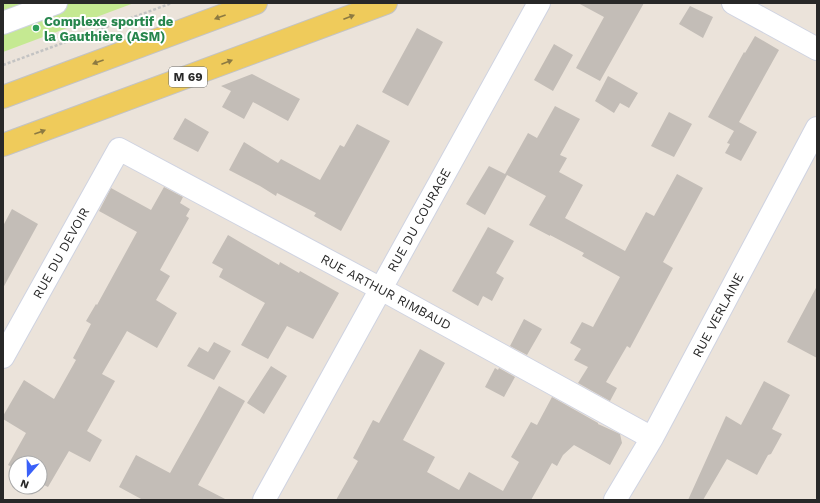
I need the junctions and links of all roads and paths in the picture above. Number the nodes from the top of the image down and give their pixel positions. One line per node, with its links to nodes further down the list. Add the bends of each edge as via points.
1 (56, 3): 7 (street)
2 (172, 3): 9 (path)
3 (256, 3): 10 (main road, one-way to 10)
4 (386, 3): 14 (main road, M 69, one-way to 4)
5 (539, 3): 16 (street, RUE DU COURAGE)
6 (733, 3): 8 (street)
7 (3, 23)
8 (817, 49)
9 (3, 65)
10 (39, 83): 11 (main road); 12 (main road)
11 (3, 92)
12 (3, 97)
13 (817, 128): 18 (street, RUE VERLAINE)
14 (3, 146)
15 (119, 149): 16 (street, RUE ARTHUR RIMBAUD); 17 (street, RUE DU DEVOIR)
16 (381, 289): 18 (street, RUE ARTHUR RIMBAUD); 19 (street, RUE DU COURAGE)
17 (3, 357)
18 (652, 438): 20 (street, RUE VERLAINE)
19 (264, 500)
20 (615, 500)

